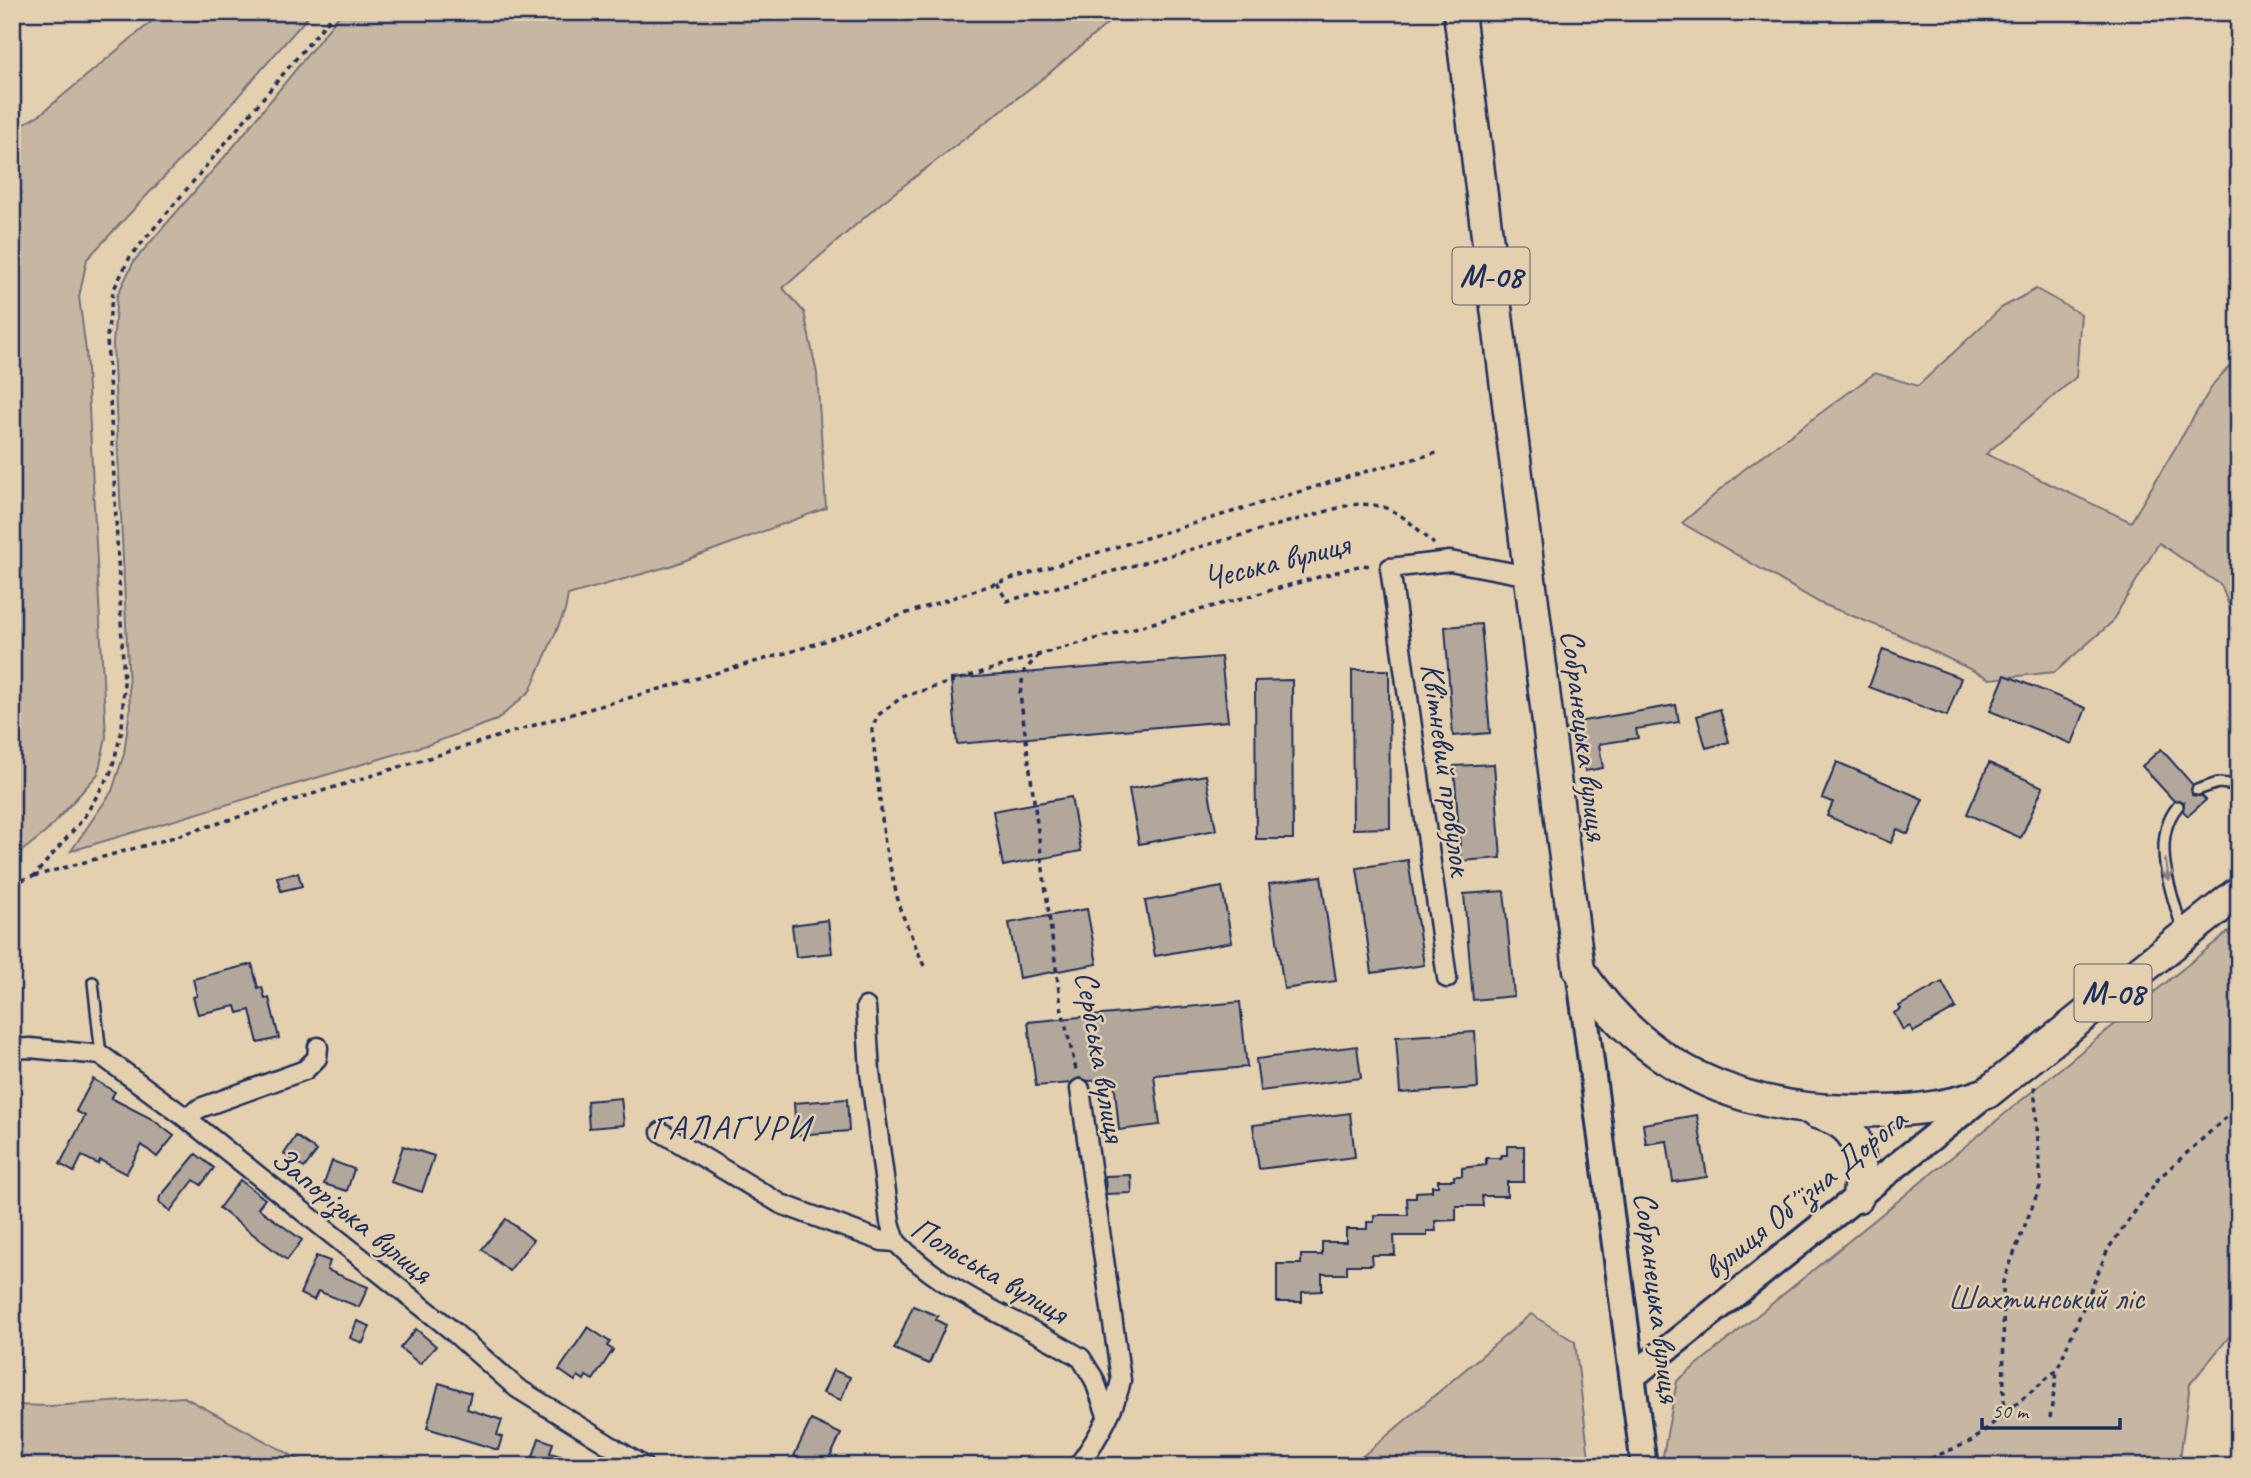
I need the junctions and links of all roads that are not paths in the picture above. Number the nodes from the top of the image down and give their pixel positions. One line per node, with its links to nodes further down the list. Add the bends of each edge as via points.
1 (1459, 12): 3 (highway, Собранецька вулиця / М-08)
2 (1390, 568): 3 (street, Чеська вулиця, via 1450,561); 10 (street, Квітневий провулок)
3 (1529, 576): 9 (highway, Собранецька вулиця / М-08)
4 (2239, 785): 5 (lane, via 2218,783)
5 (2197, 790)
6 (2178, 806): 8 (lane, one-way to 8, via 2166,828 2164,851)
7 (2239, 892): 8 (highway, вулиця Обʼїзна Дорога / М-08)
8 (2184, 936): 17 (highway, вулиця Обʼїзна Дорога / М-08)
9 (1579, 970): 18 (highway, вулиця Обʼїзна Дорога / М-08, via 1601,1003 1663,1058 1720,1089); 23 (main road, Собранецька вулиця)
10 (1447, 978)
11 (93, 982): 15 (lane)
12 (866, 1007): 22 (street, via 872,1085)
13 (318, 1047): 19 (street, via 317,1058 305,1070 200,1108)
14 (12, 1049): 15 (street)
15 (101, 1055): 19 (street, Запорізька вулиця)
16 (1080, 1089): 24 (street, Сербська вулиця, via 1121,1380 1118,1397)
17 (1987, 1093): 18 (highway, вулиця Обʼїзна Дорога / М-08, via 1927,1109); 21 (main road, вулиця Обʼїзна Дорога)
18 (1798, 1109): 21 (highway, via 1840,1121 1855,1138 1861,1157)
19 (186, 1118): 25 (street, Запорізька вулиця, via 449,1328 517,1388)
20 (661, 1132): 22 (street, Польська вулиця, via 781,1204)
21 (1858, 1197): 23 (main road, вулиця Обʼїзна Дорога)
22 (896, 1242): 24 (street, Польська вулиця, via 949,1286 1081,1358)
23 (1633, 1376): 27 (main road, Собранецька вулиця)
24 (1107, 1415): 26 (street, Сербська вулиця)
25 (643, 1466)
26 (1078, 1466)
27 (1644, 1466)

